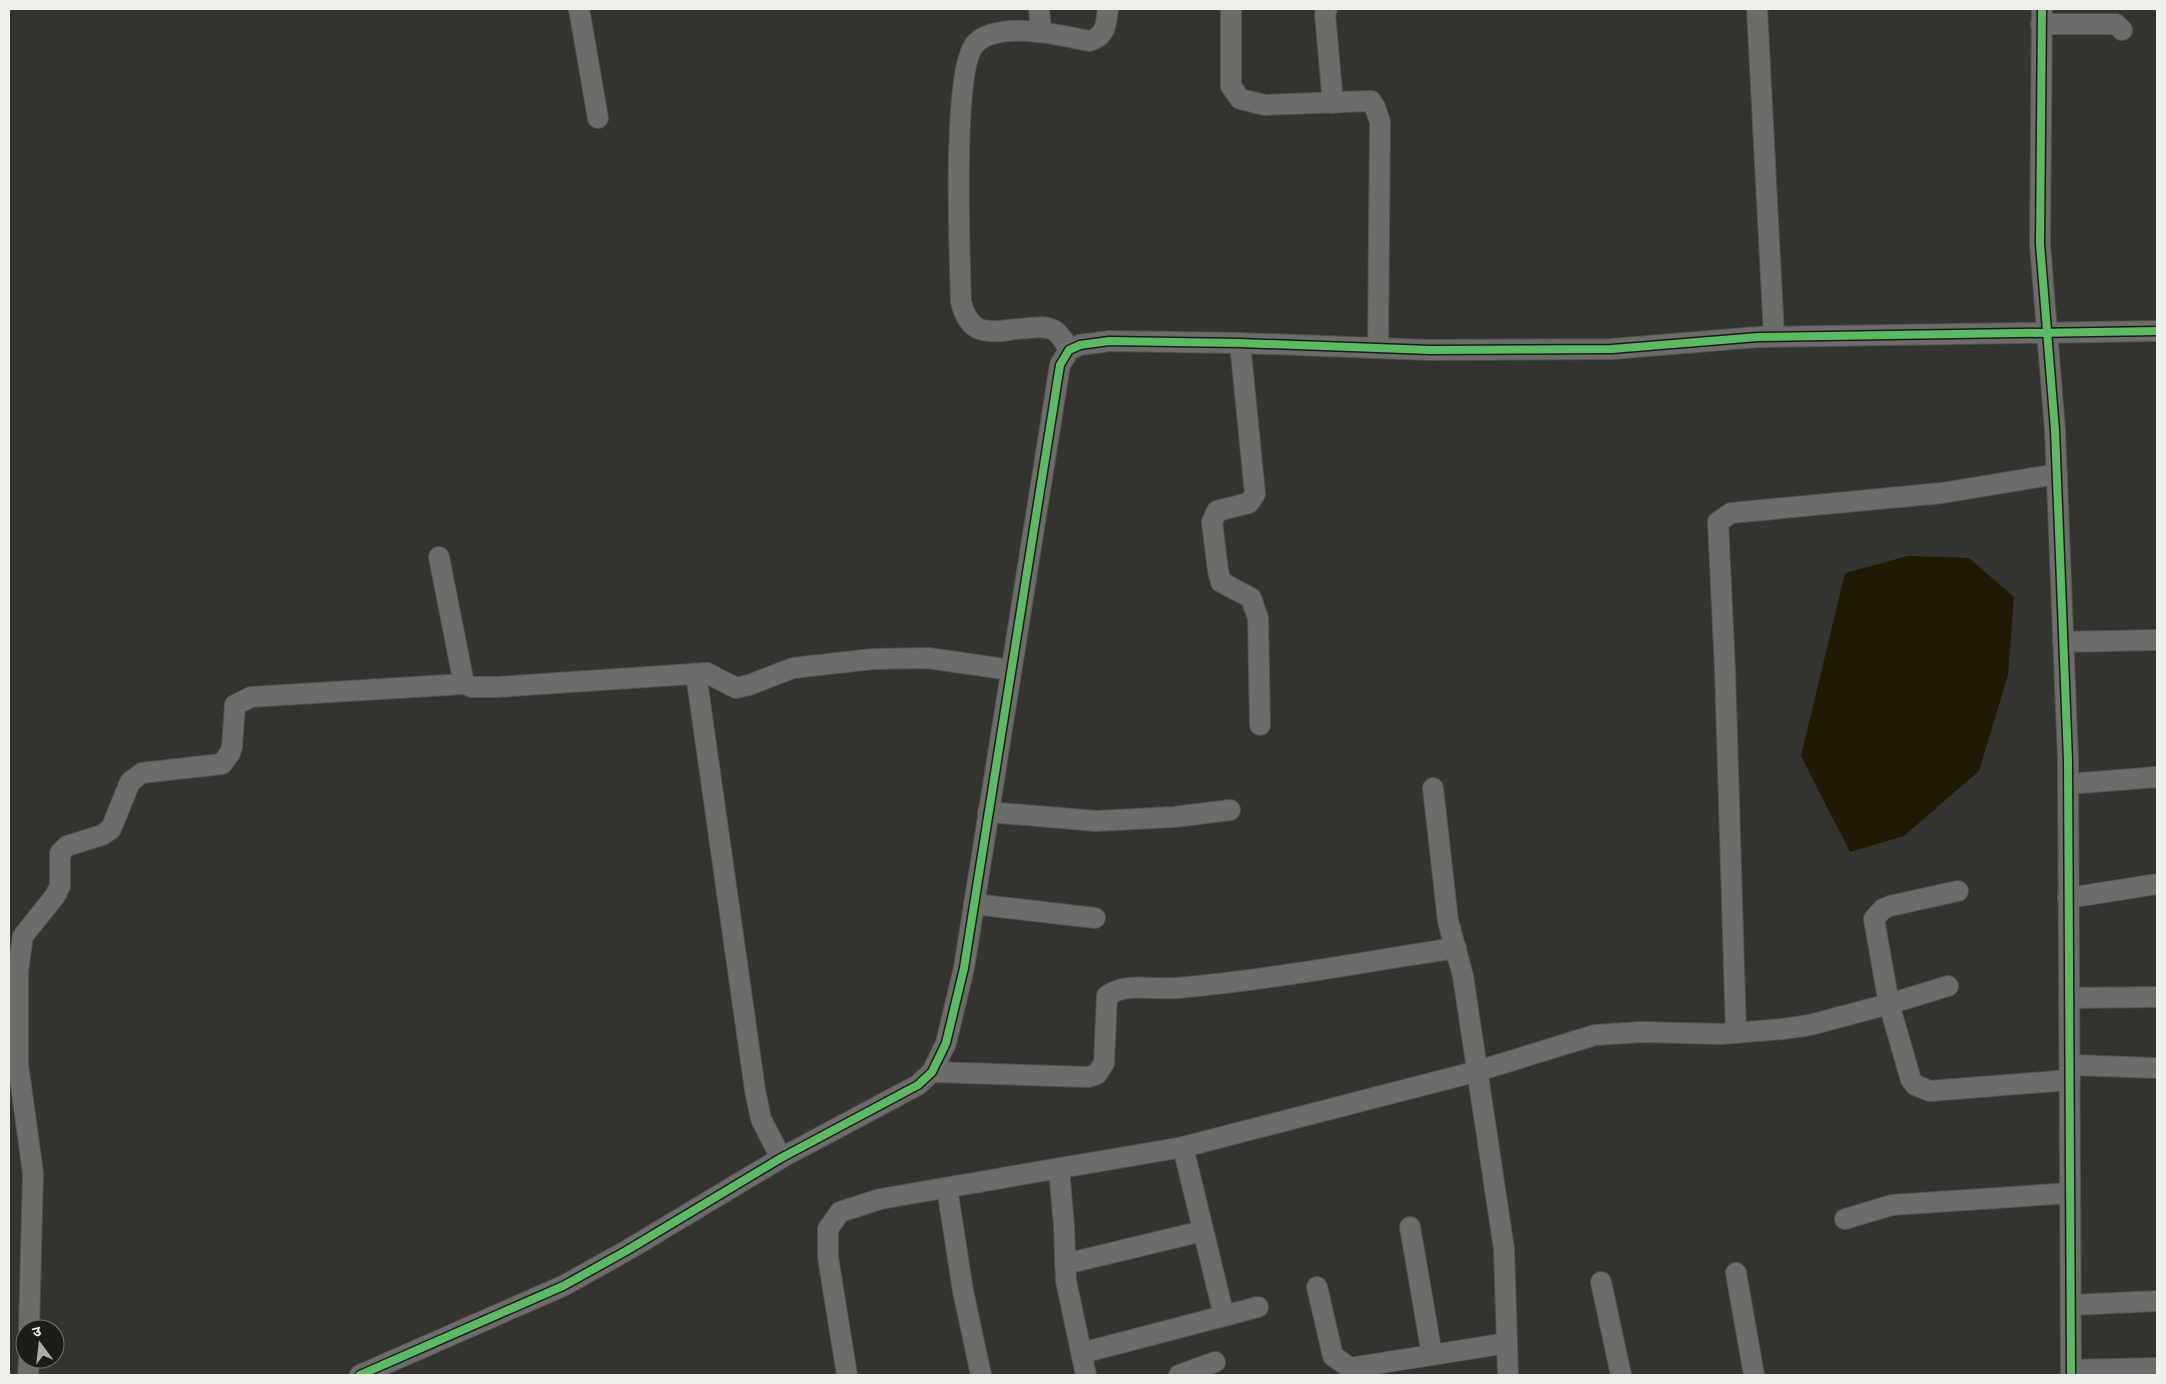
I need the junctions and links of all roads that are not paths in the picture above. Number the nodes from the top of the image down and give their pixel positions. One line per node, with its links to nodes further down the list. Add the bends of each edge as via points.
1 (579, 9): 11 (street)
2 (1039, 9): 9 (street)
3 (1108, 9): 9 (street, via 1106,28 1089,41)
4 (1232, 9): 10 (street, via 1231,86 1240,99 1265,105)
5 (1327, 9): 10 (street)
6 (1756, 9): 14 (street)
7 (2041, 16): 8 (street, via 2116,24); 13 (street, via 2040,244)
8 (2122, 30)
9 (1041, 31): 17 (street, via 998,33 976,42 968,56 959,118 961,302 964,316 972,327 986,331 1040,327 1054,330)
10 (1333, 103): 16 (street, via 1371,101 1380,122)
11 (598, 118)
12 (2157, 331): 13 (street)
13 (2046, 332): 14 (street); 18 (street)
14 (1774, 336): 16 (street, via 1612,349 1430,350)
15 (1240, 343): 16 (street); 17 (street, via 1110,341 1080,345); 25 (street, via 1255,494 1249,503 1217,510 1212,522 1221,582 1251,598 1258,618)
16 (1378, 347)
17 (1069, 350): 22 (street, via 1060,365)
18 (2057, 474): 21 (street); 41 (street, via 1942,493 1731,513 1718,522)
19 (439, 557): 24 (street)
20 (2157, 640): 21 (street)
21 (2063, 642): 27 (street)
22 (1011, 670): 23 (street, via 928,658 873,658 793,668 736,688 707,673); 30 (street)
23 (696, 674): 24 (street, via 498,688); 47 (street, via 755,1090 761,1119)
24 (464, 684): 62 (street, via 242,700 235,705 232,747 222,764 142,772 130,782 111,829 68,846 60,853 60,886 23,936 18,971 18,1064 33,1173)
25 (1260, 725)
26 (2157, 777): 27 (street)
27 (2068, 784): 33 (street)
28 (1433, 788): 36 (street, via 1448,921)
29 (1230, 810): 30 (street, via 1096,821)
30 (988, 812): 34 (street)
31 (2157, 884): 33 (street)
32 (1958, 891): 40 (street, via 1890,906 1874,919)
33 (2068, 898): 39 (street)
34 (974, 904): 35 (street); 44 (street, via 964,968 946,1043)
35 (1095, 918)
36 (1456, 948): 43 (street); 44 (street, via 1176,988 1114,991 1107,996 1104,1062 1097,1074 1088,1077)
37 (1948, 986): 40 (street)
38 (2157, 997): 39 (street)
39 (2069, 998): 45 (street)
40 (1889, 1004): 41 (street, via 1810,1025); 45 (street, via 1915,1085 1930,1090)
41 (1736, 1033): 43 (street, via 1595,1035)
42 (2157, 1068): 45 (street)
43 (1478, 1071): 46 (street); 63 (street, via 1504,1249)
44 (932, 1072): 47 (street, via 918,1085)
45 (2070, 1072): 50 (street)
46 (1183, 1147): 48 (street); 53 (street)
47 (781, 1158): 69 (street, via 563,1286)
48 (1059, 1169): 49 (street); 54 (street)
49 (947, 1188): 70 (street, via 880,1199 840,1212 828,1229 828,1257); 71 (street, via 963,1291)
50 (2070, 1192): 51 (street, via 1892,1205); 59 (street)
51 (1844, 1219)
52 (1410, 1227): 65 (street)
53 (1204, 1231): 54 (street); 61 (street)
54 (1064, 1264): 64 (street)
55 (1736, 1274): 76 (street)
56 (1600, 1282): 75 (street)
57 (1317, 1287): 65 (street, via 1333,1356 1339,1363 1350,1368)
58 (2157, 1302): 59 (street)
59 (2071, 1305): 68 (street)
60 (1258, 1307): 61 (street)
61 (1224, 1316): 64 (street)
62 (29, 1319)
63 (1507, 1343): 65 (street); 74 (street)
64 (1082, 1353): 72 (street)
65 (1432, 1355)
66 (1214, 1362): 73 (street)
67 (2157, 1368): 68 (street)
68 (2071, 1373)
69 (360, 1375)
70 (846, 1375)
71 (981, 1375)
72 (1086, 1375)
73 (1179, 1375)
74 (1508, 1375)
75 (1621, 1375)
76 (1754, 1375)

